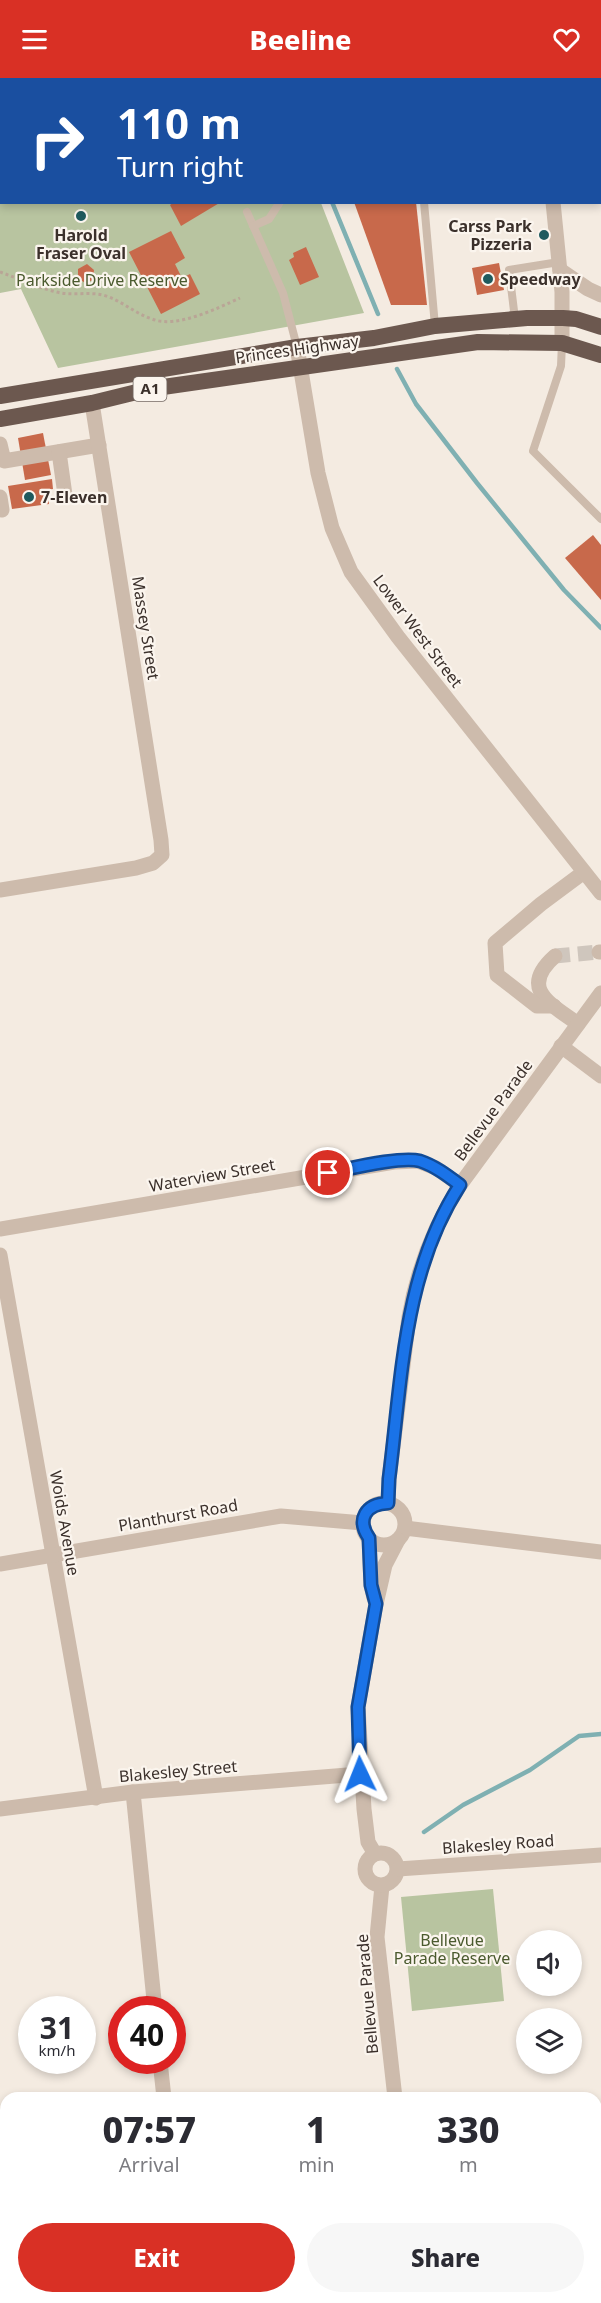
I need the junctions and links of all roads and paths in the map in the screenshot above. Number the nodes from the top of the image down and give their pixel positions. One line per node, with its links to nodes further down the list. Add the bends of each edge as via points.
1 (279, 204): 5 (lane, via 269,219)
2 (424, 204): 12 (lane)
3 (553, 204): 6 (street)
4 (247, 212): 5 (lane)
5 (253, 226): 15 (lane, via 283,293)
6 (560, 266): 8 (street, via 588,290); 10 (street); 11 (lane, via 509,270)
7 (0, 272): 9 (path, via 59,293 99,294 119,300 155,321 171,322)
8 (601, 295)
9 (240, 298)
10 (563, 318): 11 (highway, Princes Highway / A1); 13 (highway, Princes Highway / A1); 14 (street)
11 (515, 319): 12 (highway, Princes Highway / A1)
12 (435, 326): 15 (highway, Princes Highway / A1)
13 (601, 327)
14 (562, 343): 16 (highway, Princes Highway / A1); 17 (highway, Princes Highway / A1, via 478,342); 26 (lane, via 561,366 533,451)
15 (297, 347): 17 (street, Lower West Street); 18 (highway, Princes Highway / A1)
16 (601, 355)
17 (301, 367): 19 (highway, Princes Highway / A1, via 149,389); 27 (street, Lower West Street, via 318,473 332,528 351,572 405,647)
18 (0, 396)
19 (92, 404): 20 (highway, Princes Highway / A1); 22 (street, Massey Street)
20 (0, 419)
21 (0, 444): 24 (street)
22 (99, 445): 23 (street); 28 (street, Massey Street, via 162,852 153,863 136,868)
23 (58, 452): 24 (street); 25 (street)
24 (2, 461)
25 (65, 495)
26 (601, 519)
27 (585, 872): 29 (street, Lower West Street); 32 (street, via 495,943 497,975 537,1006)
28 (0, 890)
29 (601, 893)
30 (555, 956): 32 (street, via 546,964 538,985 541,995)
31 (601, 993): 33 (street, Bellevue Parade)
32 (554, 1006): 33 (street)
33 (578, 1024): 34 (street, Bellevue Parade)
34 (561, 1046): 35 (street); 36 (street, Bellevue Parade)
35 (601, 1076)
36 (460, 1185): 37 (street, Waterview Street, via 418,1161 394,1162); 39 (street, Bellevue Parade, via 439,1221 413,1295)
37 (0, 1229)
38 (0, 1255): 44 (street, Woids Avenue)
39 (388, 1503): 40 (street, via 371,1507); 41 (street, via 402,1513)
40 (363, 1523): 42 (street); 44 (street, Planthurst Road, via 280,1516)
41 (401, 1534): 42 (street, via 382,1545); 43 (street); 46 (street, via 386,1565)
42 (369, 1538): 46 (street)
43 (601, 1552)
44 (52, 1555): 45 (street, Planthurst Road); 49 (street, Woids Avenue)
45 (0, 1564)
46 (376, 1604): 47 (street, via 358,1707)
47 (360, 1774): 48 (street, Blakesley Street); 51 (street, via 368,1842)
48 (133, 1792): 49 (street, Blakesley Street); 55 (street)
49 (96, 1798): 50 (street, Blakesley Street)
50 (0, 1809)
51 (375, 1854): 53 (street, via 392,1856); 54 (street, via 367,1861 365,1872 371,1882)
52 (601, 1855): 53 (street, Blakesley Road)
53 (398, 1869): 54 (street, via 395,1879)
54 (382, 1886): 58 (street, Bellevue Parade, via 377,1937)
55 (154, 1996)
56 (161, 2074): 57 (street)
57 (163, 2092)
58 (394, 2092)

